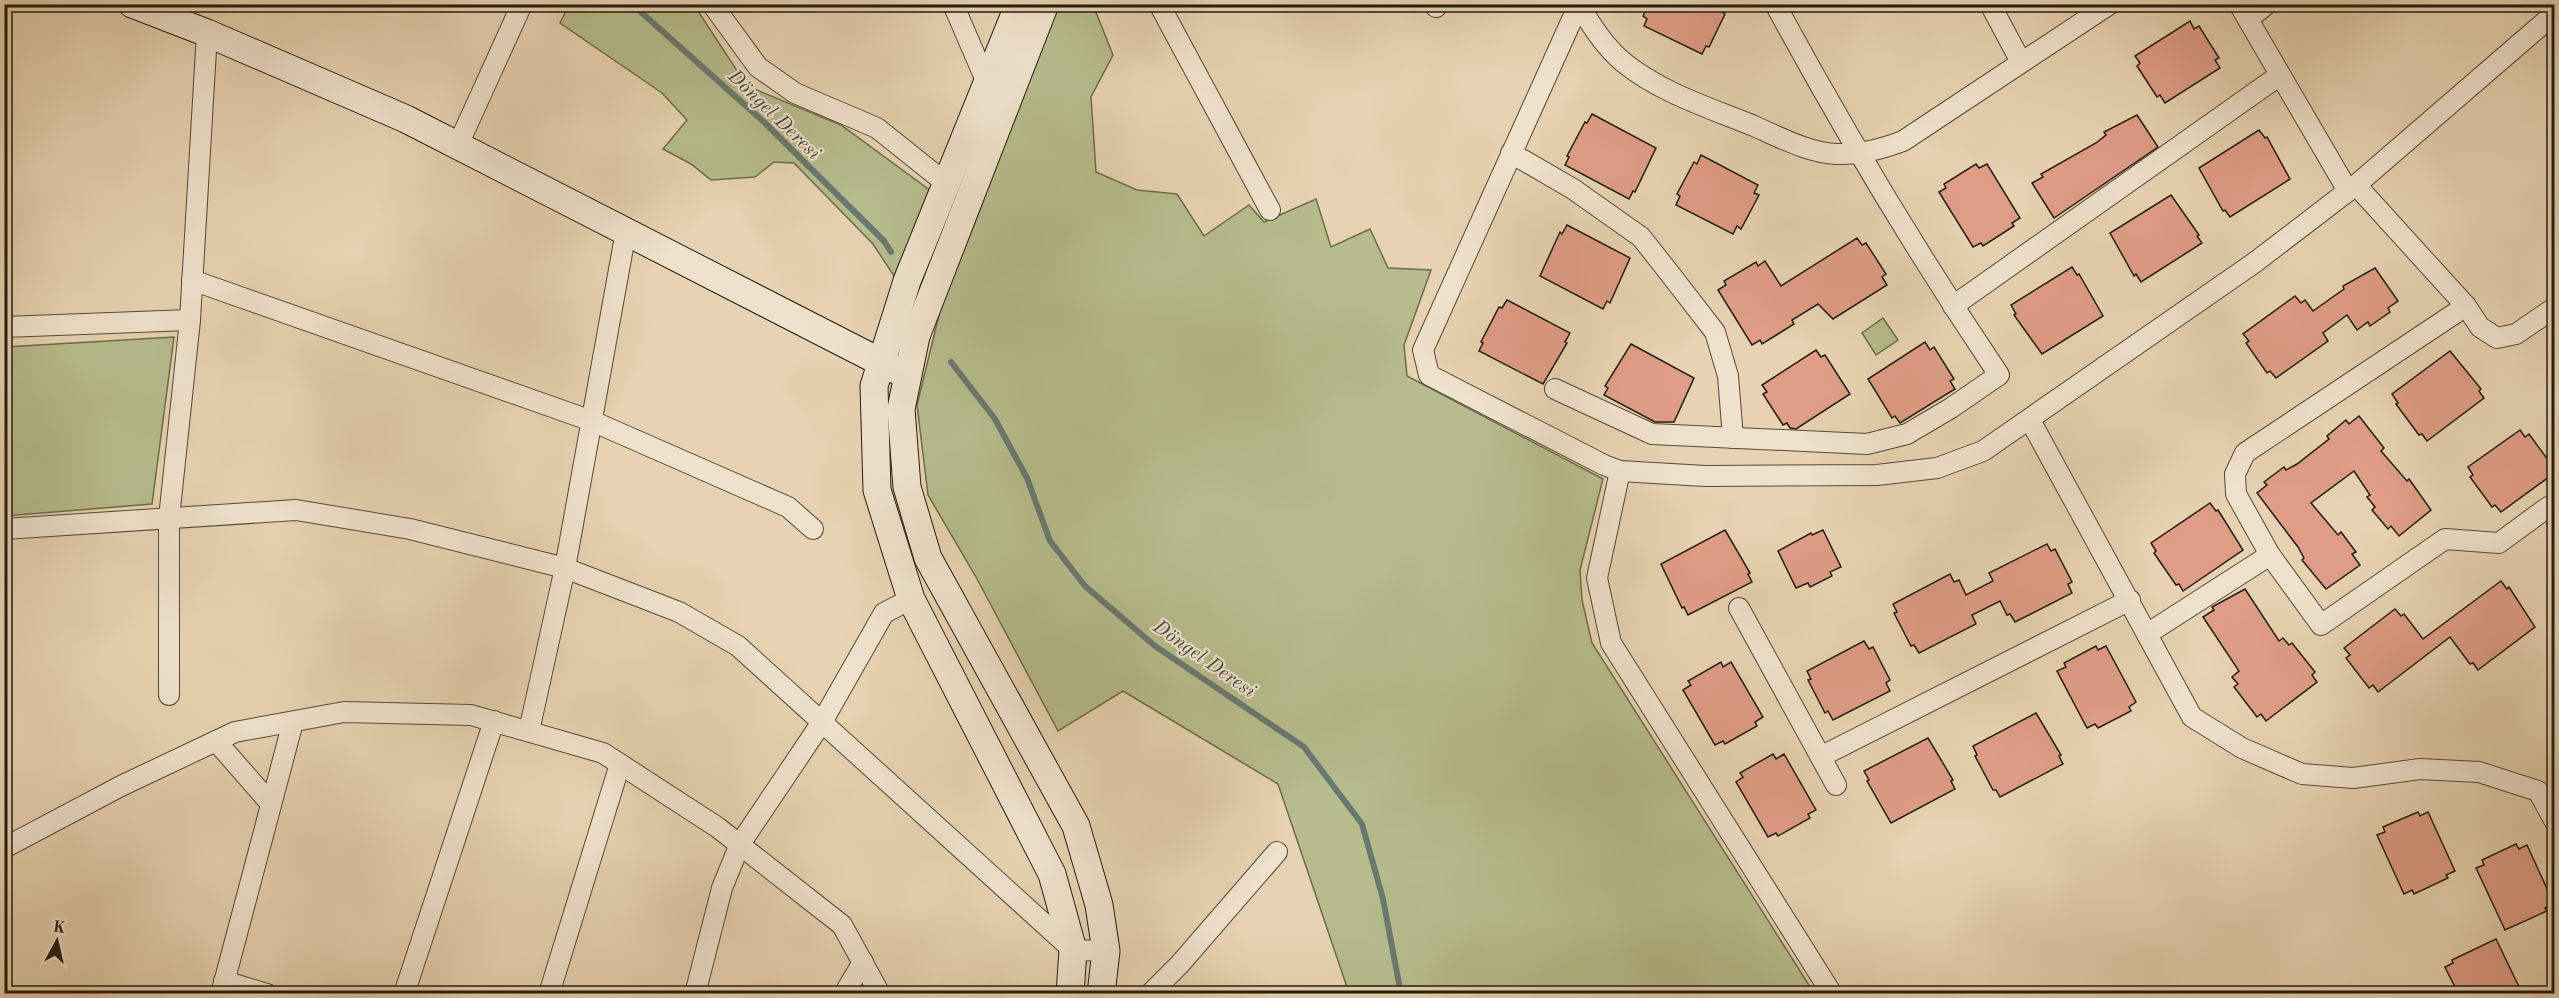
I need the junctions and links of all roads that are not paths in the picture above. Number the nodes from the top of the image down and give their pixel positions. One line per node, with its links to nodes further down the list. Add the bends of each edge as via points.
1 (522, 4): 19 (street)
2 (712, 4): 22 (street, via 758,67 795,93 877,128)
3 (953, 4): 18 (street)
4 (1019, 4): 18 (main road)
5 (1045, 4): 33 (main road, via 916,336)
6 (1159, 4): 24 (street)
7 (1579, 4): 20 (street); 21 (street, via 1596,35 1622,61 1666,90 1804,146 1834,154)
8 (1774, 4): 21 (street)
9 (1990, 4): 16 (street)
10 (2110, 4): 16 (street)
11 (2267, 4): 13 (street)
12 (143, 6): 15 (main road)
13 (2243, 12): 17 (street)
14 (2554, 14): 23 (street)
15 (207, 33): 19 (main road); 26 (street)
16 (2020, 62): 21 (street, via 1903,141)
17 (2280, 75): 23 (street); 27 (street)
18 (987, 83): 22 (main road)
19 (458, 145): 25 (main road)
20 (1511, 153): 37 (street, via 1573,189 1641,237 1688,297 1715,332 1728,376); 38 (street, via 1423,350 1430,375)
21 (1857, 154): 27 (street)
22 (947, 184): 32 (main road, via 907,281)
23 (2352, 188): 28 (street); 35 (street, via 2254,263)
24 (1270, 210)
25 (627, 231): 32 (main road); 36 (street)
26 (192, 280): 30 (street); 36 (street)
27 (1953, 306): 37 (street, via 1999,375 1951,408 1906,434 1867,444)
28 (2466, 306): 29 (street, via 2480,327 2497,338 2516,334); 43 (street, via 2245,453 2235,474 2236,494)
29 (2554, 308)
30 (190, 320): 31 (street); 40 (street)
31 (4, 327)
32 (882, 361): 33 (main road); 45 (main road, via 874,386 877,490)
33 (907, 378): 64 (main road, via 901,408 907,487 928,558 1076,826 1099,905)
34 (1555, 389): 37 (street, via 1652,434)
35 (2030, 420): 38 (street, via 1983,451 1937,468 1877,474 1728,476); 46 (street)
36 (592, 421): 41 (street, via 788,507); 44 (street)
37 (1733, 438)
38 (1620, 471): 76 (street, via 1597,578 1611,643)
39 (2548, 507): 43 (street, via 2499,543 2445,539 2321,625)
40 (169, 518): 42 (street); 44 (street, via 296,510 410,529); 49 (street)
41 (813, 529)
42 (4, 530)
43 (2270, 555): 48 (street)
44 (565, 568): 52 (street, via 679,612 738,646); 53 (street)
45 (911, 599): 52 (street, via 884,614); 63 (main road, via 1052,874)
46 (2130, 600): 48 (street); 55 (street)
47 (1739, 608): 55 (street)
48 (2147, 634): 59 (street, via 2192,717 2242,748 2302,774 2353,778 2420,769 2479,772 2538,791)
49 (169, 695)
50 (494, 721): 51 (street, via 471,715 344,712); 53 (street); 68 (street)
51 (293, 722): 54 (street, via 235,732); 58 (street)
52 (822, 722): 60 (street); 63 (street)
53 (529, 731): 56 (street, via 603,753)
54 (216, 741): 58 (street); 61 (street)
55 (1822, 756): 57 (street)
56 (620, 764): 60 (street); 69 (street)
57 (1836, 785)
58 (271, 804): 66 (street)
59 (2554, 820)
60 (740, 844): 65 (street, via 842,925); 70 (street, via 722,888)
61 (4, 848)
62 (1277, 852): 75 (street)
63 (1073, 950): 64 (street); 73 (main road)
64 (1106, 951): 74 (main road)
65 (863, 962): 71 (street); 72 (street)
66 (223, 987): 67 (street)
67 (267, 993)
68 (404, 993)
69 (549, 993)
70 (695, 993)
71 (844, 993)
72 (880, 993)
73 (1070, 993)
74 (1101, 993)
75 (1150, 993)
76 (1832, 993)

